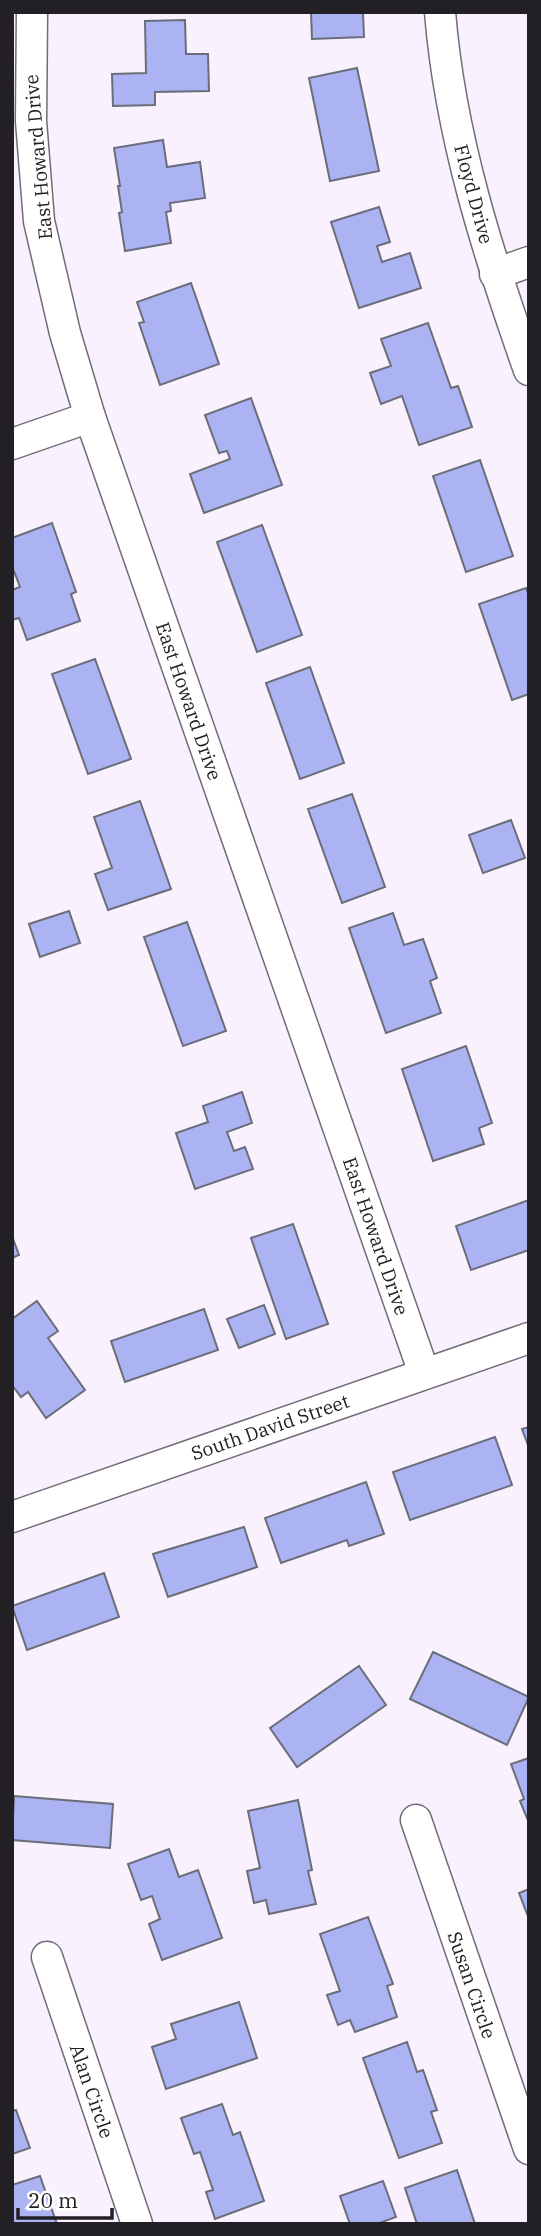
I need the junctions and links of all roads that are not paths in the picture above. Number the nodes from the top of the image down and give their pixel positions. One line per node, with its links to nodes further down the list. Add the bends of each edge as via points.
1 (32, 12): 6 (street, East Howard Drive, via 31,121 39,221)
2 (440, 12): 4 (street, Floyd Drive, via 444,69)
3 (529, 262): 4 (street)
4 (495, 274): 5 (street, Floyd Drive)
5 (529, 370)
6 (90, 417): 7 (street); 9 (street, East Howard Drive)
7 (12, 444)
8 (529, 1338): 9 (street, South David Street)
9 (424, 1373): 10 (street, South David Street)
10 (12, 1517)
11 (416, 1820): 13 (street, Susan Circle)
12 (47, 1957): 14 (street, Alan Circle)
13 (529, 2149)
14 (137, 2224)

